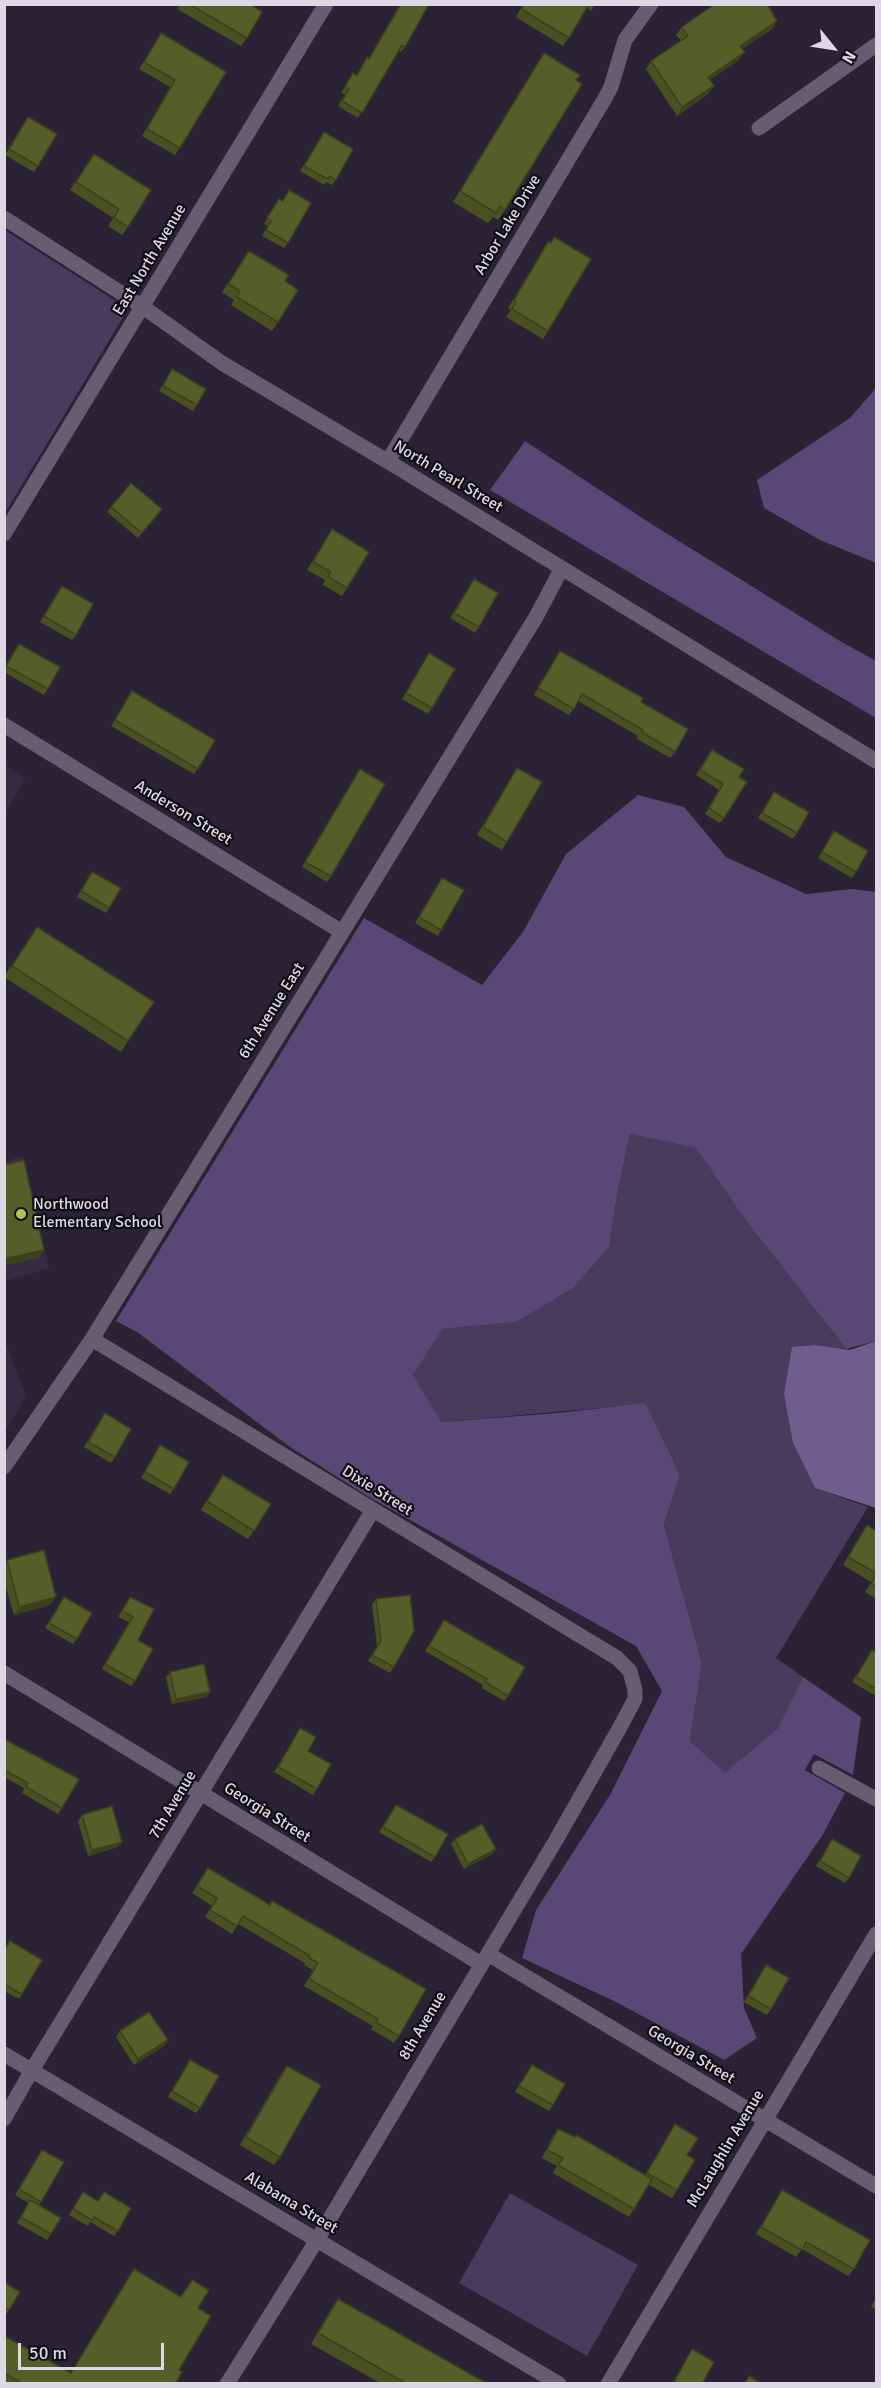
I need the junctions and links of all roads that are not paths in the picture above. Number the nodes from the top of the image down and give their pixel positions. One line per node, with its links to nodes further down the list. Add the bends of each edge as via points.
1 (326, 4): 6 (street, East North Avenue)
2 (651, 4): 7 (street, Arbor Lake Drive, via 625,40 604,100)
3 (876, 45): 4 (street)
4 (759, 128)
5 (4, 218): 6 (street, North Pearl Street)
6 (143, 307): 7 (street, North Pearl Street, via 222,363); 8 (street, East North Avenue)
7 (388, 461): 9 (street, North Pearl Street)
8 (4, 534)
9 (562, 568): 11 (street, North Pearl Street); 12 (street, 6th Avenue East, via 536,617)
10 (4, 725): 12 (street, Anderson Street)
11 (876, 761)
12 (342, 932): 13 (street, 6th Avenue East)
13 (92, 1340): 14 (street, 6th Avenue East); 15 (street, Dixie Street)
14 (4, 1467)
15 (373, 1510): 17 (street, Dixie Street, via 617,1658 630,1671); 19 (street, 7th Avenue)
16 (4, 1673): 19 (street, Georgia Street)
17 (633, 1682): 22 (street, 8th Avenue, via 635,1699 619,1729)
18 (819, 1768): 20 (street)
19 (202, 1794): 22 (street, Georgia Street); 24 (street, 7th Avenue)
20 (876, 1799)
21 (876, 1934): 26 (street, McLaughlin Avenue)
22 (485, 1959): 26 (street, Georgia Street); 28 (street, 8th Avenue)
23 (4, 2054): 24 (street, Alabama Street)
24 (32, 2070): 25 (street, 7th Avenue); 28 (street, Alabama Street)
25 (4, 2119)
26 (765, 2120): 27 (street, Georgia Street); 31 (street, McLaughlin Avenue)
27 (876, 2186)
28 (316, 2240): 29 (street, 8th Avenue); 30 (street, Alabama Street)
29 (227, 2384)
30 (559, 2384)
31 (608, 2384)

